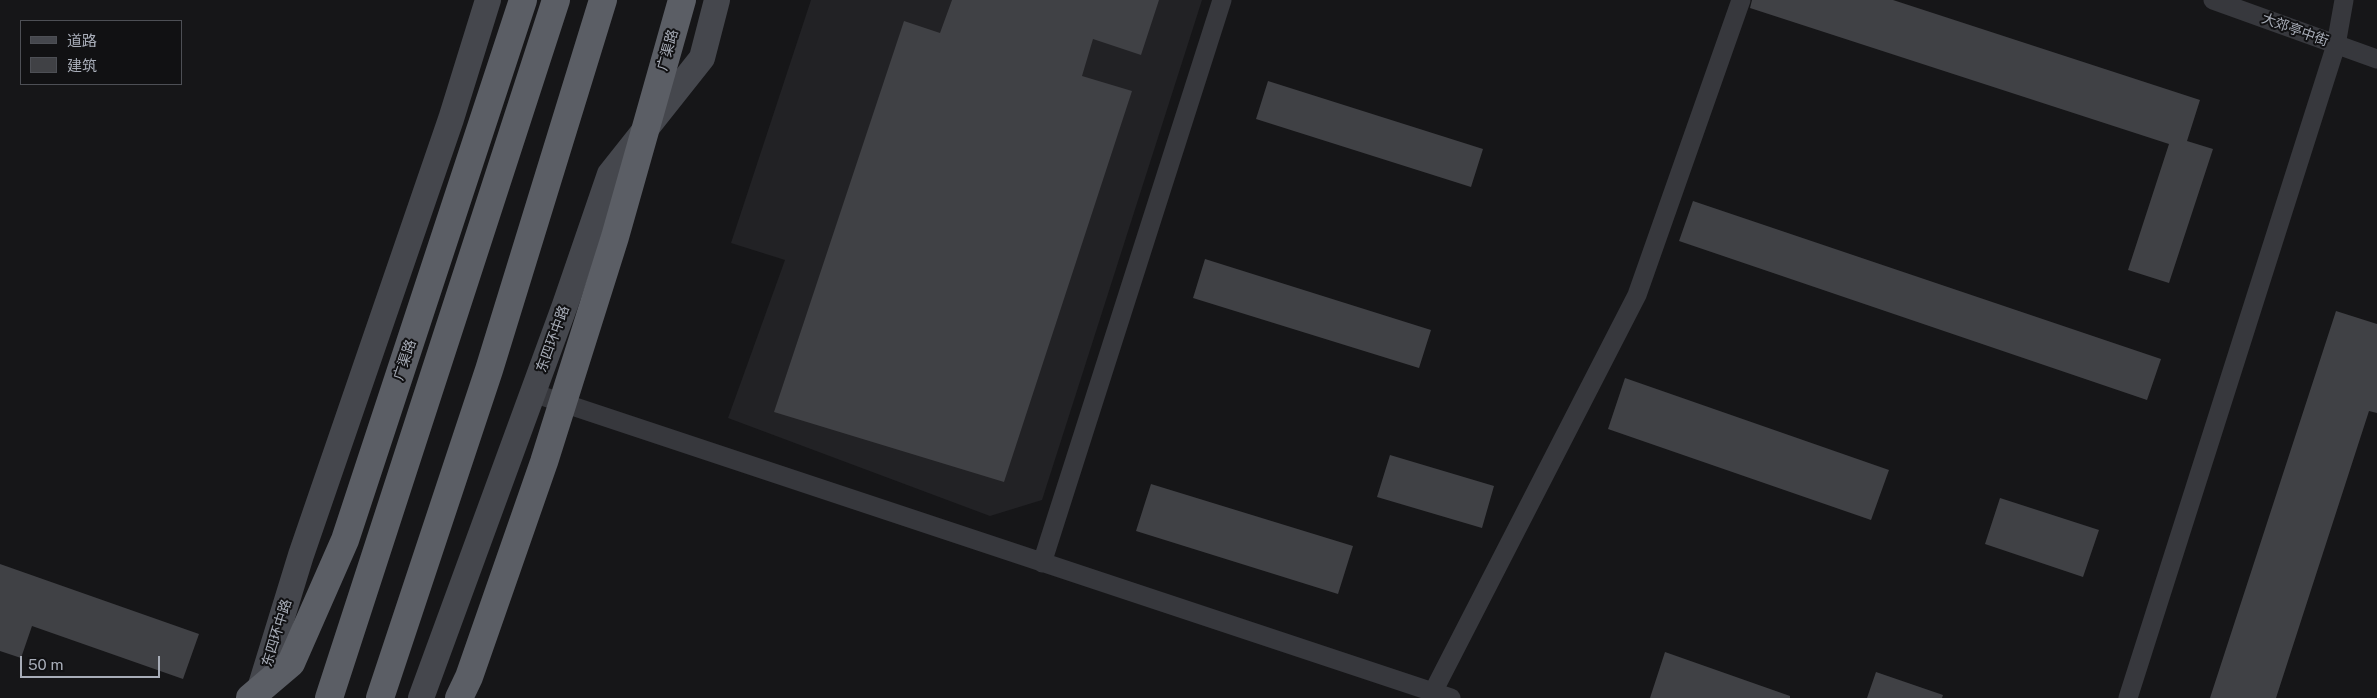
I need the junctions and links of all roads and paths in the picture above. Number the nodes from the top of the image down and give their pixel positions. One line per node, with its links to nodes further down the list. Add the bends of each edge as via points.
1 (488, 0): 17 (main road, 东四环中路, via 451,119 301,555)
2 (523, 0): 16 (highway, 广渠路, bridge, via 345,540 291,664)
3 (556, 0): 18 (highway)
4 (604, 0): 19 (highway, via 489,370)
5 (682, 0): 21 (highway, 广渠路, bridge, via 615,237 544,462 469,677)
6 (717, 0): 13 (main road, 东四环中路, via 702,58 610,174)
7 (1222, 0): 14 (street)
8 (1742, 0): 15 (street, via 1637,294)
9 (2213, 0): 11 (street, 大郊亭中街)
10 (2344, 0): 11 (street)
11 (2336, 45): 12 (street, 大郊亭中街); 22 (street)
12 (2377, 59)
13 (533, 393): 14 (street); 20 (main road, 东四环中路)
14 (1042, 563): 15 (street)
15 (1442, 695)
16 (250, 698)
17 (257, 698)
18 (329, 698)
19 (380, 698)
20 (421, 698)
21 (458, 698)
22 (2128, 698)

